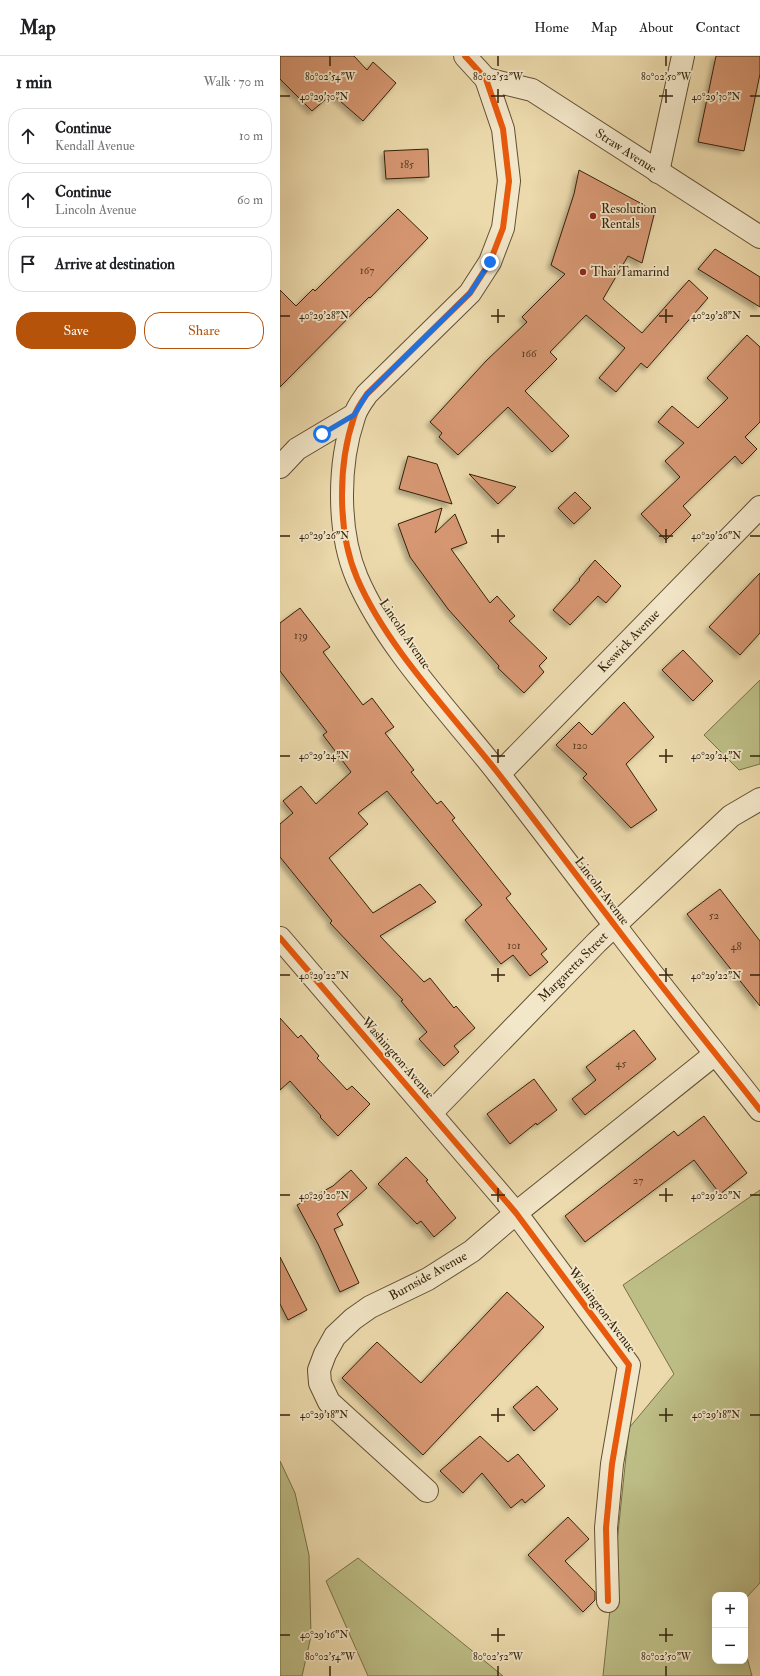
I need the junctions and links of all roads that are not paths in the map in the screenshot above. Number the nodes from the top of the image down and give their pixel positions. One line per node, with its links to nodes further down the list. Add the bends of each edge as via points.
1 (465, 56): 3 (street, Lincoln Avenue)
2 (683, 56): 4 (street)
3 (486, 79): 4 (street, Straw Avenue, via 532,90); 6 (street, Lincoln Avenue, via 503,129 509,182 501,235 490,262 470,293 367,394)
4 (658, 172): 5 (street, Straw Avenue)
5 (760, 236)
6 (354, 415): 7 (street, via 297,449); 9 (street, Lincoln Avenue, via 342,481 343,520 357,577 377,617 399,650)
7 (280, 466)
8 (760, 507): 9 (street, Keswick Avenue)
9 (499, 774): 11 (street, Lincoln Avenue)
10 (760, 798): 11 (street, Margaretta Street, via 731,816)
11 (615, 926): 13 (street, Lincoln Avenue); 15 (street, Margaretta Street)
12 (280, 938): 15 (street, Washington Avenue)
13 (716, 1054): 14 (street, Lincoln Avenue); 16 (street, Burnside Avenue)
14 (760, 1110)
15 (431, 1113): 16 (street, Washington Avenue)
16 (516, 1212): 17 (street, Burnside Avenue, via 472,1251 428,1279 370,1307 353,1319 336,1336 319,1370 320,1383 329,1402); 18 (street, Washington Avenue, via 629,1365 612,1464 606,1528)
17 (427, 1492)
18 (608, 1601)

